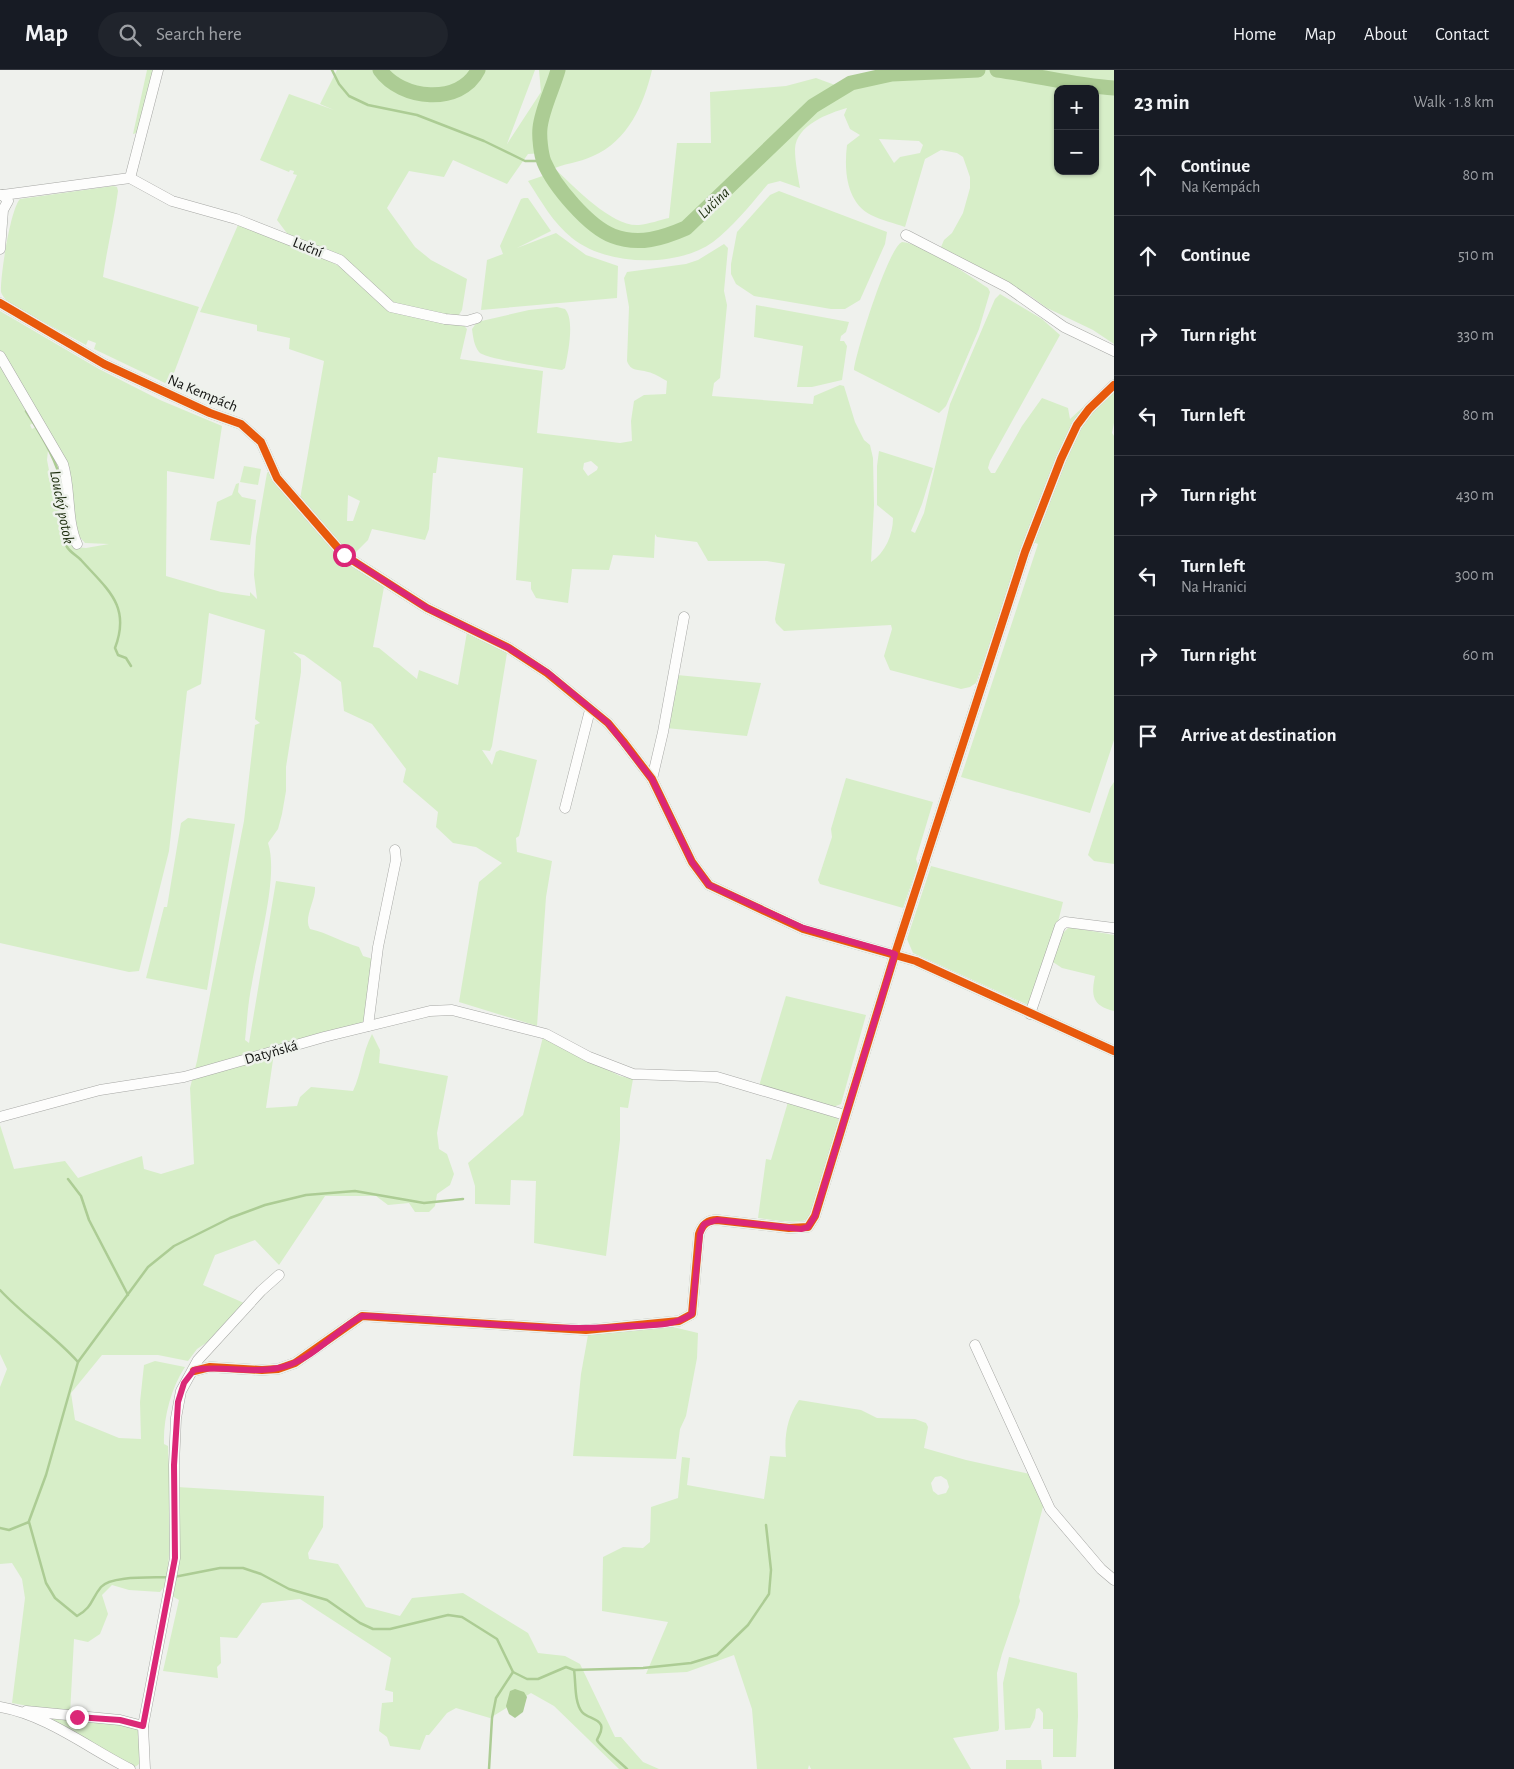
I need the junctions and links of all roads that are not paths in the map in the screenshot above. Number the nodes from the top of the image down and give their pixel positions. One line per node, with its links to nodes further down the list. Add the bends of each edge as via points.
1 (158, 70): 2 (street)
2 (130, 178): 3 (street); 7 (street, Luční, via 172,201 236,219 340,260 392,307 445,319)
3 (2, 195): 5 (street, via 8,201 3,210)
4 (906, 235): 8 (street, via 1006,287 1064,326)
5 (0, 249)
6 (0, 303): 13 (street, Na Kempách, via 104,364 241,424 261,442 277,478 344,555 427,608 509,648 548,673)
7 (477, 318)
8 (1114, 351)
9 (0, 356): 11 (street, via 63,464 72,531)
10 (1114, 385): 18 (street, via 1077,425 1024,552)
11 (77, 544)
12 (684, 617): 14 (street, via 664,732)
13 (590, 710): 14 (street, Na Kempách, via 616,731); 15 (street)
14 (652, 779): 18 (street, Na Kempách, via 692,862 709,885 803,928)
15 (565, 808)
16 (395, 850): 20 (street, via 396,860 378,947)
17 (1114, 928): 19 (street, via 1065,922 1060,926)
18 (895, 954): 19 (street, Na Kempách); 22 (street)
19 (1030, 1014): 21 (street, Na Kempách)
20 (368, 1026): 22 (street, Datyňská, via 430,1011 452,1010 546,1034 633,1074 717,1076); 23 (street, Datyňská, via 184,1077 100,1090)
21 (1114, 1051)
22 (845, 1115): 26 (street, via 815,1216 808,1227 717,1220 704,1224 700,1234 692,1314 679,1321 586,1330 362,1316 295,1363 262,1370 210,1367)
23 (0, 1117)
24 (279, 1275): 26 (street, via 207,1348)
25 (975, 1345): 27 (street, via 1050,1509)
26 (194, 1370): 30 (street, via 181,1391 175,1424 175,1558)
27 (1114, 1580)
28 (0, 1707): 29 (street)
29 (15, 1710): 30 (street, via 120,1720); 31 (street, via 40,1720)
30 (143, 1726): 32 (street)
31 (130, 1769)
32 (145, 1769)

